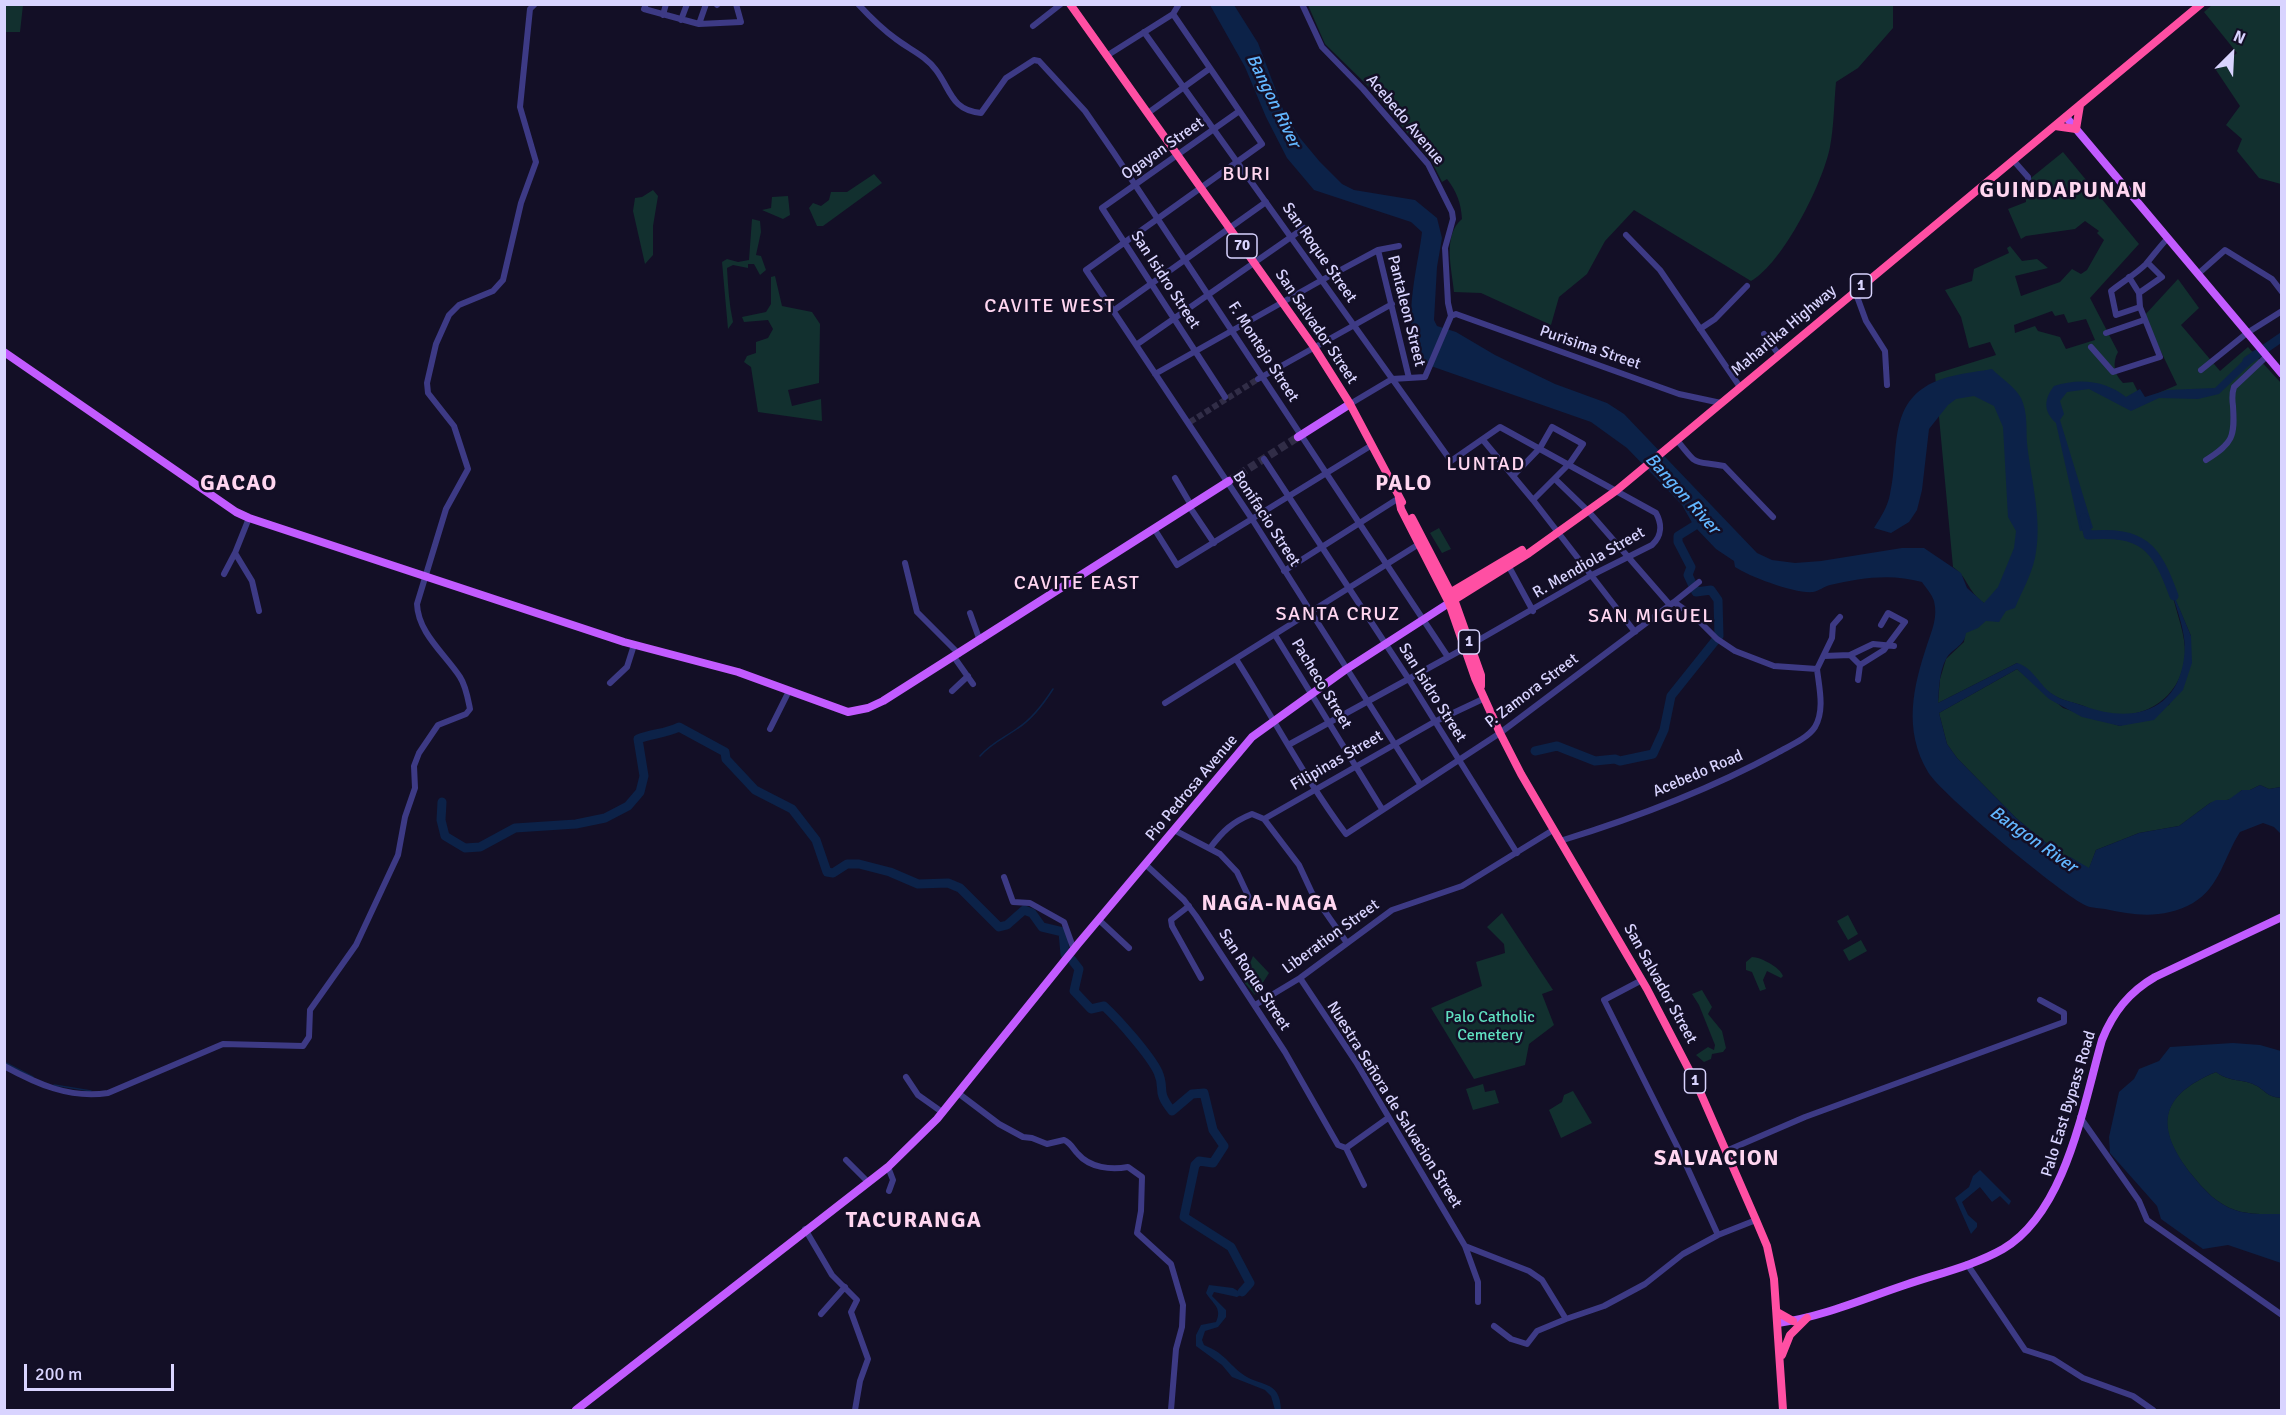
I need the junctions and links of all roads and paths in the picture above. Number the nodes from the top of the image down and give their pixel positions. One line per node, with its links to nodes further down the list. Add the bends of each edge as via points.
1 (535, 4): 125 (street, via 530,9 520,107 535,170 521,203 503,280 493,291 459,305 449,315 436,344 427,383 428,393 454,426 468,469 446,509)
2 (646, 4): 14 (street, via 644,9)
3 (666, 4): 14 (street)
4 (687, 4): 15 (street)
5 (706, 4): 16 (street)
6 (736, 4): 16 (street, via 741,22)
7 (858, 4): 32 (street, F. Montejo Street, via 930,63 955,102 975,112 981,113 998,86 1013,72 1039,61 1085,111)
8 (1061, 4): 17 (street)
9 (1070, 4): 19 (highway, San Salvador Street / 70)
10 (1179, 4): 13 (street)
11 (1302, 4): 63 (street, Acebedo Avenue, via 1322,47 1428,164 1444,194 1453,219 1445,248)
12 (2201, 4): 22 (highway, Maharlika Highway / 1)
13 (1173, 14): 18 (street); 20 (street)
14 (663, 15): 15 (street)
15 (681, 20): 16 (street)
16 (699, 24)
17 (1033, 26)
18 (1144, 32): 19 (street); 21 (street, San Roque Street)
19 (1108, 55): 24 (highway, San Salvador Street / 70)
20 (1209, 69): 21 (street); 23 (street)
21 (1184, 87): 24 (street); 28 (street, San Roque Street)
22 (2080, 105): 25 (highway, Maharlika Highway / 1); 27 (highway)
23 (1238, 111): 28 (street, Ogayan Street); 31 (street, via 1262,144)
24 (1148, 113): 29 (highway, San Salvador Street / 70)
25 (2066, 117): 26 (highway, Maharlika Highway / 1); 27 (main road)
26 (2055, 126): 27 (highway); 30 (highway, Maharlika Highway / 1)
27 (2076, 129): 42 (main road)
28 (1214, 130): 29 (street, Ogayan Street); 31 (street, San Roque Street)
29 (1176, 154): 32 (street, Ogayan Street); 33 (highway, San Salvador Street / 70)
30 (2013, 160): 34 (street, via 2028,177); 54 (highway, Maharlika Highway / 1)
31 (1237, 161): 33 (street); 35 (street, San Roque Street)
32 (1135, 184): 36 (street, Ogayan Street); 37 (street, F. Montejo Street)
33 (1202, 188): 37 (street); 38 (highway, San Salvador Street / 70)
34 (2029, 189)
35 (1266, 202): 38 (street); 41 (street, San Roque Street)
36 (1102, 208): 43 (street, San Isidro Street)
37 (1158, 219): 43 (street); 46 (street, F. Montejo Street)
38 (1229, 228): 46 (street); 47 (highway, San Salvador Street / 70)
39 (1304, 228): 41 (street)
40 (1626, 236): 68 (street, via 1660,270)
41 (1291, 237): 47 (street); 51 (street, San Roque Street)
42 (2168, 238): 48 (street); 49 (main road)
43 (1124, 242): 52 (street, San Isidro Street); 61 (street, Bonifacio Street, via 1086,270)
44 (1399, 246): 45 (street)
45 (1378, 250): 51 (street); 59 (street, Pantaleon Street)
46 (1186, 259): 52 (street); 56 (street, F. Montejo Street)
47 (1254, 262): 56 (street); 58 (highway, San Salvador Street / 70)
48 (2148, 263): 50 (street); 57 (street, via 2162,277)
49 (2198, 274): 55 (street, via 2225,250 2271,279); 70 (main road)
50 (2129, 277): 57 (street); 60 (street, via 2111,291 2116,315)
51 (1322, 280): 58 (street); 66 (street, San Roque Street)
52 (1151, 284): 61 (street); 64 (street, San Isidro Street)
53 (1747, 286): 68 (street)
54 (1855, 291): 77 (highway, Maharlika Highway / 1); 85 (street, via 1866,321 1885,351)
55 (2282, 292)
56 (1208, 294): 64 (street); 67 (street, F. Montejo Street)
57 (2139, 294): 60 (street)
58 (1281, 302): 67 (street); 73 (highway, San Salvador Street / 70)
59 (1392, 304): 66 (street); 83 (street, Pantaleon Street)
60 (2140, 307): 65 (street)
61 (1113, 311): 72 (street, Bonifacio Street)
62 (2282, 311): 70 (street)
63 (1451, 316): 83 (street, via 1424,378); 88 (street, Purisima Street, via 1456,314 1679,394)
64 (1174, 318): 72 (street); 75 (street, San Isidro Street)
65 (2144, 320): 69 (street); 74 (street, via 2160,357 2113,372)
66 (1353, 325): 73 (street); 84 (street, San Roque Street)
67 (1232, 329): 75 (street); 82 (street, F. Montejo Street)
68 (1700, 329): 86 (street)
69 (2106, 333)
70 (2247, 333): 78 (main road); 79 (street)
71 (1764, 334): 77 (street)
72 (1136, 345): 80 (street, Bonifacio Street)
73 (1314, 347): 82 (street); 89 (highway, San Salvador Street / 70)
74 (2091, 347)
75 (1195, 351): 80 (street); 87 (street, San Isidro Street)
76 (4, 352): 109 (main road)
77 (1779, 355): 86 (highway, Maharlika Highway / 1)
78 (2265, 355): 81 (main road); 96 (street, via 2234,387 2231,439)
79 (2201, 370)
80 (1155, 374): 102 (street, Bonifacio Street)
81 (2282, 374)
82 (1261, 378): 90 (street, F. Montejo Street)
83 (1409, 378): 84 (street)
84 (1392, 379): 89 (street); 91 (street, San Roque Street, via 1451,461)
85 (1887, 385)
86 (1740, 387): 88 (highway, Maharlika Highway / 1)
87 (1225, 397)
88 (1721, 403): 92 (highway, Maharlika Highway / 1)
89 (1350, 404): 90 (main road); 93 (highway, San Salvador Street / 70)
90 (1299, 436): 98 (street, F. Montejo Street)
91 (1483, 440): 94 (street, via 1500,427); 99 (street)
92 (1677, 440): 103 (highway, Maharlika Highway / 1); 110 (street, via 1699,465 1724,466)
93 (1372, 445): 98 (street); 105 (highway, San Salvador Street / 70)
94 (1540, 448): 97 (street); 97 (street, via 1552,427 1583,444); 99 (street)
95 (1264, 459): 104 (street, San Isidro Street)
96 (2206, 460)
97 (1570, 463): 101 (street); 103 (street)
98 (1328, 472): 104 (street); 112 (street, F. Montejo Street)
99 (1514, 476): 106 (street)
100 (1174, 478): 107 (street)
101 (1555, 479): 106 (street); 108 (street)
102 (1228, 482): 107 (main road); 111 (street, Bonifacio Street)
103 (1617, 490): 108 (highway, 1); 119 (street, R. Mendiola Street, via 1650,507 1660,520 1657,541)
104 (1288, 497): 111 (street); 117 (street, San Isidro Street)
105 (1399, 498): 112 (street); 116 (highway, San Salvador Street / 70); 129 (highway, San Salvador Street / 70)
106 (1533, 500): 114 (street)
107 (1190, 505): 113 (main road); 115 (street)
108 (1589, 512): 114 (highway, 1); 119 (street)
109 (249, 518): 118 (street); 125 (main road)
110 (1773, 518)
111 (1252, 519): 115 (street); 123 (street, Bonifacio Street)
112 (1358, 522): 117 (street); 121 (street, F. Montejo Street)
113 (1155, 530): 115 (street, via 1177,565); 140 (main road)
114 (1557, 532): 122 (highway, 1); 126 (street); 129 (highway, 1)
115 (1214, 543)
116 (1419, 544): 121 (street); 129 (highway, San Salvador Street / 70)
117 (1321, 546): 123 (street); 128 (street, San Isidro Street)
118 (235, 553): 124 (street); 131 (street, via 252,581)
119 (1629, 557): 126 (street, R. Mendiola Street); 130 (street)
120 (905, 563): 146 (street, via 917,612)
121 (1386, 564): 128 (street); 136 (street, F. Montejo Street)
122 (1508, 565): 129 (highway, 1); 132 (street)
123 (1284, 571): 133 (street, Bonifacio Street)
124 (224, 574)
125 (426, 575): 142 (main road); 196 (street, via 417,612 440,652 462,678 470,709 438,725 419,753 414,766 415,788 398,855 356,945 310,1010 306,1043 223,1044 108,1093 92,1095 51,1089)
126 (1590, 576): 132 (street, R. Mendiola Street); 138 (street)
127 (1699, 582): 130 (street, P. Zamora Street)
128 (1347, 588): 133 (street); 141 (street, San Isidro Street)
129 (1450, 597): 136 (main road, Pio Pedrosa Avenue); 144 (highway, San Salvador Street / 1)
130 (1672, 603): 138 (street, P. Zamora Street); 151 (street, via 1735,651 1774,666)
131 (259, 611)
132 (1533, 611): 144 (street, R. Mendiola Street)
133 (1309, 612): 139 (street); 152 (street, Bonifacio Street)
134 (970, 613): 140 (street)
135 (1840, 617): 147 (street, via 1833,625)
136 (1423, 620): 141 (main road, Pio Pedrosa Avenue); 148 (street, F. Montejo Street)
137 (1881, 625): 143 (street, via 1888,613 1905,622)
138 (1635, 632): 168 (street, P. Zamora Street)
139 (1275, 635): 149 (street); 160 (street, Pacheco Street)
140 (980, 641): 146 (main road)
141 (1384, 644): 152 (main road, Pio Pedrosa Avenue); 154 (street, San Isidro Street)
142 (634, 645): 156 (street, via 627,668); 158 (main road, via 738,672)
143 (1891, 646): 145 (street, via 1873,644); 150 (street)
144 (1467, 647): 148 (street, R. Mendiola Street); 161 (highway, San Salvador Street / 1, via 1481,675)
145 (1850, 655): 147 (street); 150 (street)
146 (956, 656): 153 (street); 158 (main road, via 868,708 848,712)
147 (1824, 656): 151 (street)
148 (1448, 657): 154 (street, R. Mendiola Street)
149 (1236, 659): 163 (street); 164 (street)
150 (1860, 665): 155 (street)
151 (1817, 669): 179 (street, Acebedo Road, via 1821,702 1813,730 1713,786)
152 (1345, 670): 160 (main road, Pio Pedrosa Avenue); 162 (street, Bonifacio Street)
153 (968, 676): 157 (street); 159 (street)
154 (1408, 678): 162 (street, R. Mendiola Street); 165 (street, San Isidro Street)
155 (1858, 680)
156 (610, 683)
157 (973, 684)
158 (789, 691): 167 (street)
159 (952, 691)
160 (1312, 694): 164 (main road, Pio Pedrosa Avenue); 166 (street, Pacheco Street)
161 (1485, 698): 165 (street, Filipinas Street); 168 (highway, San Salvador Street / 1)
162 (1366, 702): 166 (street, R. Mendiola Street); 170 (street, Bonifacio Street)
163 (1165, 703)
164 (1275, 720): 169 (street); 178 (main road, Pio Pedrosa Avenue, via 1235,756)
165 (1434, 722): 170 (street, Filipinas Street); 171 (street, San Isidro Street)
166 (1328, 723): 169 (street, R. Mendiola Street); 172 (street, Pacheco Street)
167 (770, 729)
168 (1500, 733): 171 (street, P. Zamora Street); 177 (highway, San Salvador Street / 1)
169 (1290, 744): 174 (street)
170 (1394, 745): 172 (street, Filipinas Street); 173 (street, Bonifacio Street)
171 (1458, 759): 173 (street, P. Zamora Street); 181 (street, San Isidro Street)
172 (1355, 767): 174 (street, Filipinas Street); 175 (street, Pacheco Street)
173 (1420, 784): 175 (street, P. Zamora Street)
174 (1314, 790): 175 (street, P. Zamora Street, via 1346,834); 176 (street, Filipinas Street)
175 (1382, 809)
176 (1264, 819): 180 (street, Filipinas Street, via 1252,814 1235,820); 188 (street, via 1299,865 1312,893)
177 (1553, 830): 179 (highway, San Salvador Street / 1); 181 (street, Liberation Street)
178 (1176, 831): 180 (street); 182 (main road, Pio Pedrosa Avenue)
179 (1560, 841): 193 (highway, San Salvador Street / 1)
180 (1210, 848): 184 (street, via 1237,872)
181 (1517, 853): 188 (street, Liberation Street, via 1462,886 1392,910)
182 (1145, 864): 185 (street, San Roque Street); 187 (main road, Pio Pedrosa Avenue)
183 (1004, 878): 190 (street, via 1013,902 1030,903 1064,922)
184 (1252, 904)
185 (1189, 906): 191 (street, via 1171,920); 195 (street, San Roque Street)
186 (2282, 917): 200 (main road, Palo East Bypass Road, via 2155,977 2131,994 2109,1020)
187 (1099, 920): 189 (street); 190 (main road, Pio Pedrosa Avenue)
188 (1347, 943): 192 (street, Liberation Street)
189 (1129, 948)
190 (1072, 953): 198 (main road, Pio Pedrosa Avenue)
191 (1201, 978)
192 (1300, 978): 195 (street, Liberation Street); 201 (street, Nuestra Señora de Salvacion Street)
193 (1642, 980): 203 (highway, San Salvador Street / 1); 211 (street, via 1604,1000)
194 (2040, 1000): 203 (street, via 2064,1013 2064,1022)
195 (1255, 1005): 202 (street, San Roque Street, via 1338,1145)
196 (4, 1066)
197 (906, 1077): 199 (street, via 918,1095)
198 (958, 1093): 199 (main road, Pio Pedrosa Avenue); 227 (street, via 1019,1136 1047,1144 1064,1140 1084,1161 1116,1169 1128,1167 1142,1177 1137,1233 1171,1263 1183,1305)
199 (942, 1112): 205 (main road, Pio Pedrosa Avenue)
200 (2079, 1116): 213 (main road, Palo East Bypass Road, via 2062,1176 2044,1209 2004,1248); 218 (street, via 2139,1202 2147,1220)
201 (1388, 1118): 202 (street); 212 (street, Nuestra Señora de Salvacion Street)
202 (1346, 1148): 207 (street, San Roque Street)
203 (1726, 1150): 209 (highway, San Salvador Street / 1)
204 (846, 1160): 206 (street)
205 (888, 1167): 206 (main road, Pio Pedrosa Avenue); 208 (street, via 893,1180)
206 (868, 1182): 210 (main road, Pio Pedrosa Avenue)
207 (1364, 1185)
208 (889, 1191)
209 (1756, 1220): 211 (street); 216 (highway, San Salvador Street / 1, via 1767,1246)
210 (805, 1229): 214 (street, via 832,1275); 225 (main road, Pio Pedrosa Avenue)
211 (1718, 1235): 220 (street, via 1683,1254 1645,1284 1604,1306)
212 (1465, 1246): 215 (street, Nuestra Señora de Salvacion Street, via 1478,1282); 220 (street, via 1529,1270 1542,1280)
213 (1967, 1264): 219 (main road, Palo East Bypass Road); 229 (street, via 2025,1350 2053,1359 2083,1378 2133,1396)
214 (845, 1287): 217 (street); 226 (street, via 856,1300 851,1312 868,1359)
215 (1478, 1302)
216 (1777, 1312): 221 (highway); 222 (highway, 1)
217 (821, 1314)
218 (2282, 1315)
219 (1807, 1318): 221 (main road, Palo East Bypass Road); 224 (highway, via 1790,1335)
220 (1566, 1319): 223 (street, via 1538,1331 1527,1344 1511,1339)
221 (1793, 1321): 222 (main road, Palo East Bypass Road)
222 (1778, 1323): 224 (highway, 1)
223 (1494, 1326)
224 (1781, 1358): 228 (highway, 1)
225 (576, 1410)
226 (855, 1410)
227 (1171, 1410)
228 (1783, 1410)
229 (2153, 1410)

